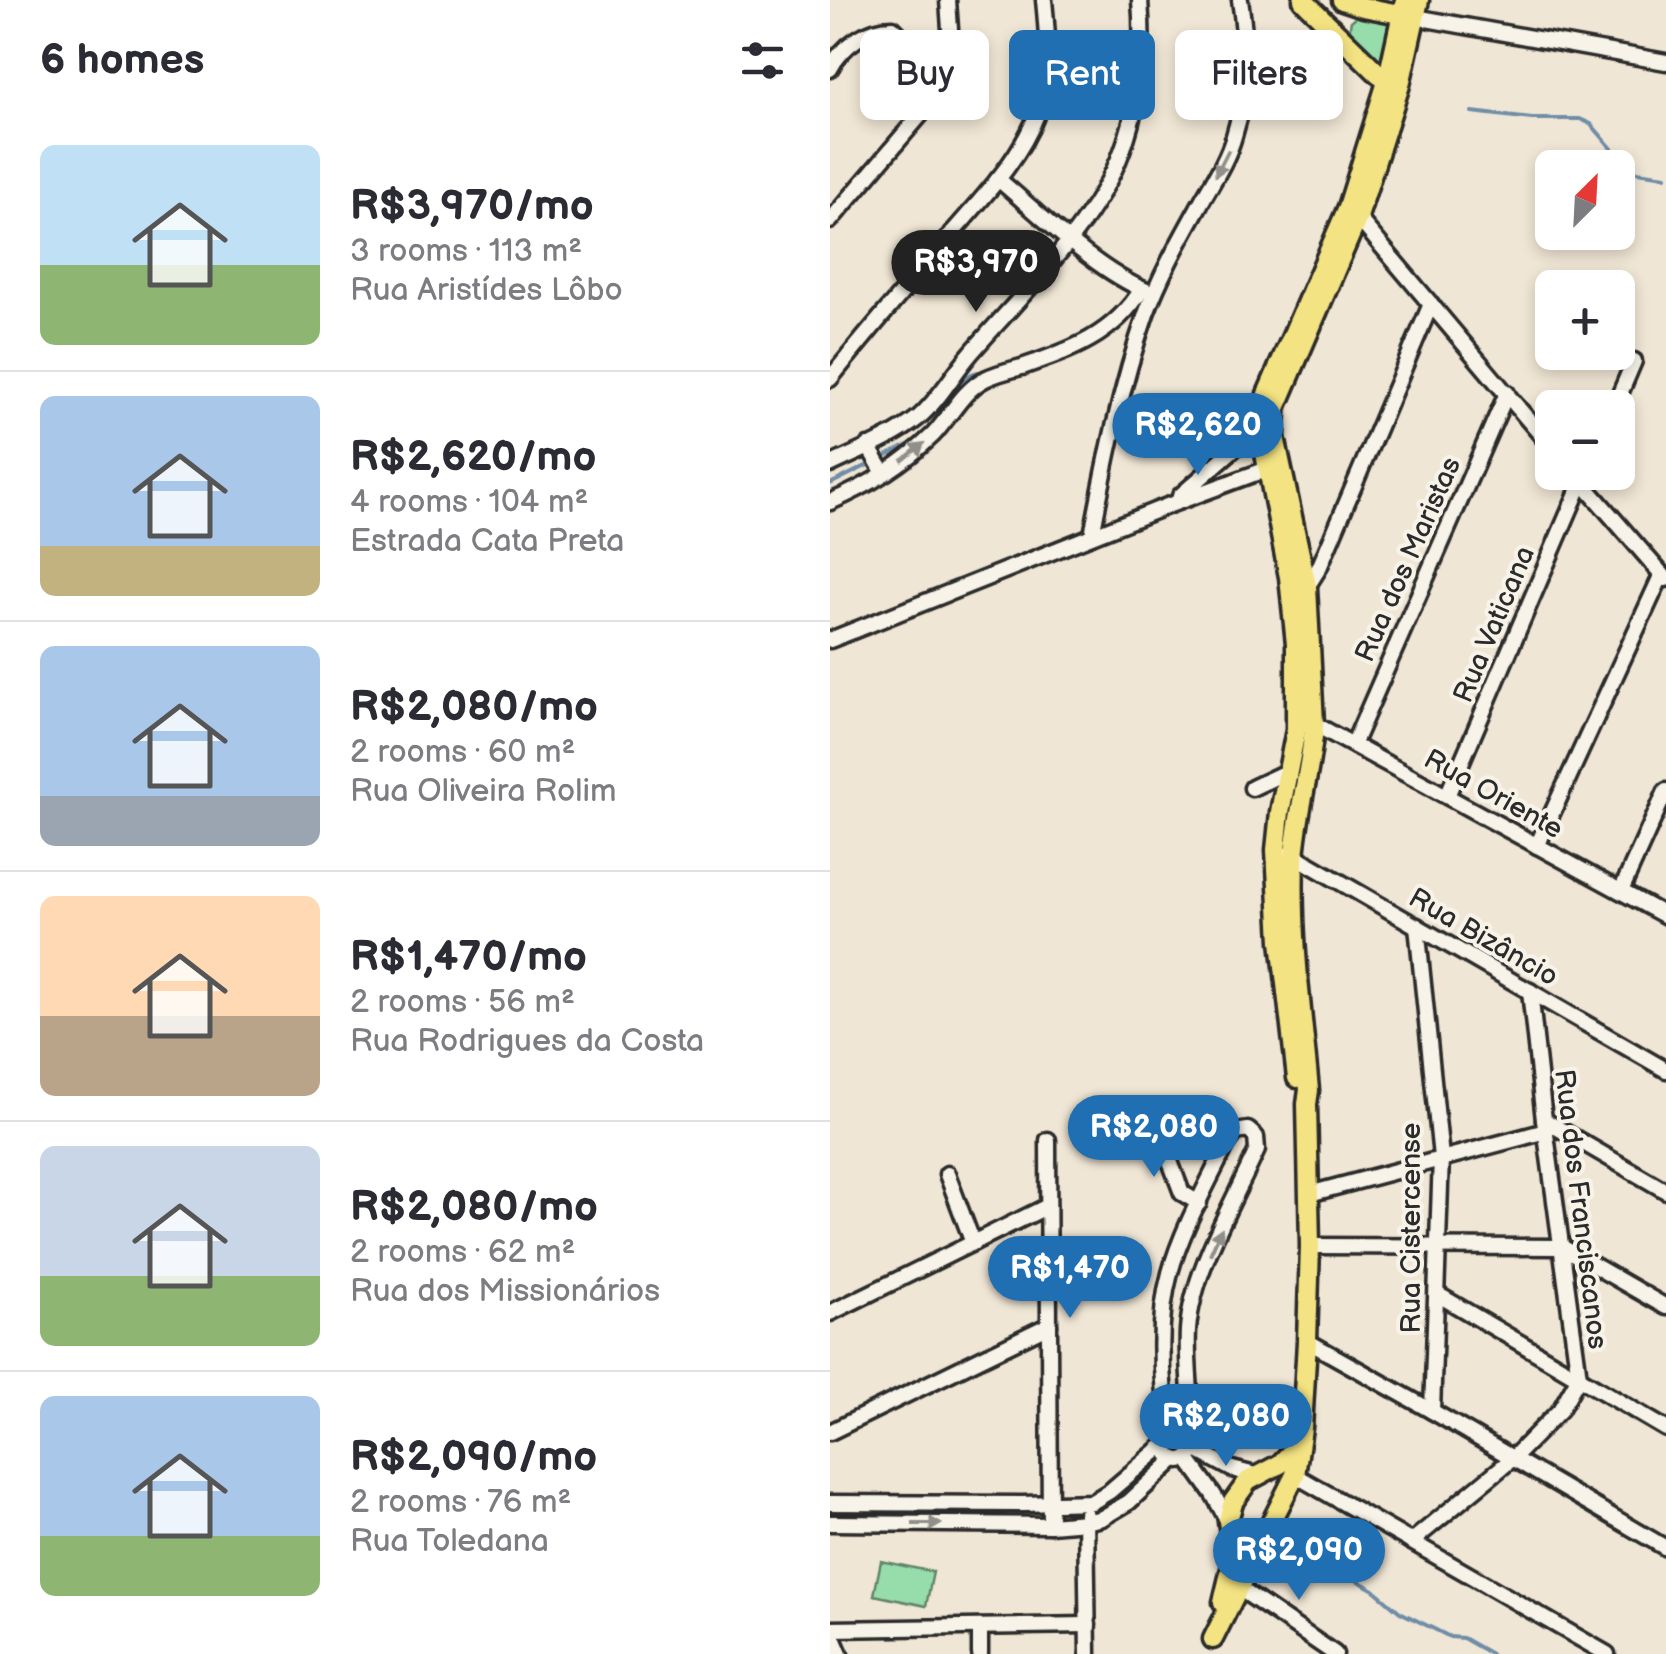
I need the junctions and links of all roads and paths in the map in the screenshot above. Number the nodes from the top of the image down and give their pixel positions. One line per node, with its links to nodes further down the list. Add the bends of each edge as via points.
1 (948, 0): 9 (street)
2 (1044, 0): 18 (street, via 1048,54 1038,112)
3 (1140, 0): 21 (street, via 1134,115 1110,179)
4 (1240, 0): 22 (street, one-way to 22, via 1245,62 1234,139)
5 (1303, 0): 10 (main road)
6 (1342, 0): 7 (main road)
7 (1363, 7): 8 (main road); 11 (main road)
8 (1410, 8): 14 (street); 16 (main road)
9 (950, 30)
10 (1336, 30)
11 (1342, 30)
12 (1343, 37): 16 (main road)
13 (860, 38): 15 (street)
14 (1666, 62)
15 (830, 70)
16 (1394, 83): 19 (main road)
17 (916, 120): 20 (street)
18 (998, 179): 21 (street); 24 (street)
19 (1353, 212): 23 (street); 27 (main road)
20 (830, 221)
21 (1069, 240): 22 (street, via 1127,283); 28 (street, via 929,407)
22 (1149, 291): 32 (street, one-way to 22, via 984,379 1097,337); 38 (street)
23 (1432, 304): 25 (street); 39 (street)
24 (830, 379)
25 (1507, 393): 26 (street); 45 (street, Rua dos Maristas)
26 (1535, 427)
27 (1268, 433): 29 (street, via 1251,434); 30 (main road)
28 (868, 446): 31 (street); 32 (street)
29 (1223, 458): 33 (street, via 1219,474); 37 (street)
30 (1273, 464): 33 (street); 40 (main road)
31 (830, 465)
32 (884, 474): 36 (street)
33 (1226, 484): 37 (street)
34 (1574, 490): 49 (street, Rua Vaticana)
35 (1592, 490): 41 (street)
36 (830, 502)
37 (1167, 506): 38 (street)
38 (1092, 536): 43 (street)
39 (1329, 544): 40 (street); 42 (street)
40 (1292, 553): 42 (main road)
41 (1664, 576): 50 (street)
42 (1300, 590): 44 (main road)
43 (830, 640)
44 (1305, 719): 45 (street, Rua Oriente); 46 (main road); 51 (main road, via 1313,740)
45 (1353, 745): 49 (street, Rua Oriente)
46 (1288, 771): 47 (street); 51 (main road, via 1277,826)
47 (1252, 788)
48 (1666, 791): 52 (street)
49 (1447, 796): 50 (street, Rua Oriente)
50 (1537, 846): 52 (street, Rua Oriente)
51 (1285, 852): 54 (street, Rua Bizâncio); 63 (main road, via 1308,1090)
52 (1620, 891): 53 (street, Rua Oriente)
53 (1666, 916)
54 (1417, 926): 55 (street, Rua Bizâncio); 60 (street, Rua Cistercense)
55 (1530, 991): 56 (street, Rua Bizâncio); 58 (street, Rua dos Franciscanos)
56 (1666, 1070)
57 (1154, 1119): 64 (street, via 1182,1193)
58 (1545, 1125): 60 (street); 62 (street); 69 (street, Rua dos Franciscanos)
59 (1048, 1140): 65 (street)
60 (1441, 1158): 63 (street); 68 (street, Rua Cistercense)
61 (947, 1174): 66 (street)
62 (1666, 1190)
63 (1309, 1194): 67 (main road)
64 (1199, 1203): 79 (street, via 1164,1298); 81 (street, one-way to 64, via 1192,1307 1257,1150 1256,1136 1236,1132)
65 (1048, 1206): 66 (street); 73 (street)
66 (972, 1243): 72 (street)
67 (1310, 1246): 68 (street); 74 (main road)
68 (1439, 1246): 69 (street); 70 (street, Rua Cistercense)
69 (1562, 1247): 71 (street); 75 (street, Rua dos Franciscanos)
70 (1437, 1294): 75 (street); 76 (street, Rua Cistercense)
71 (1666, 1307)
72 (830, 1313)
73 (1048, 1326): 78 (street); 87 (street)
74 (1307, 1342): 76 (street); 80 (main road)
75 (1578, 1377): 77 (street); 82 (street, Rua dos Franciscanos, via 1560,1410)
76 (1432, 1411): 82 (street)
77 (1666, 1428)
78 (830, 1432)
79 (1168, 1440): 81 (street, via 1166,1451); 81 (street, via 1179,1432); 86 (street)
80 (1299, 1443): 83 (main road); 84 (main road)
81 (1187, 1451): 83 (street); 88 (street, via 1129,1502); 91 (street)
82 (1512, 1458): 93 (street, Rua dos Franciscanos); 94 (street)
83 (1261, 1474): 84 (main road); 91 (main road, via 1237,1493)
84 (1295, 1475): 92 (main road); 93 (street)
85 (830, 1502): 87 (street)
86 (1086, 1502): 87 (street); 88 (street)
87 (1050, 1503): 90 (street)
88 (1086, 1522): 90 (street); 96 (street)
89 (830, 1523): 90 (street, one-way to 90)
90 (1050, 1524)
91 (1228, 1524): 92 (main road, via 1249,1536); 95 (main road)
92 (1266, 1534): 95 (main road)
93 (1411, 1542): 104 (street)
94 (1666, 1548)
95 (1234, 1585): 99 (main road); 103 (street)
96 (1088, 1625): 97 (street); 102 (street)
97 (980, 1627): 98 (street); 101 (street)
98 (830, 1630): 100 (street)
99 (1211, 1646)
100 (840, 1654)
101 (980, 1654)
102 (1088, 1654)
103 (1335, 1654)
104 (1607, 1654)

